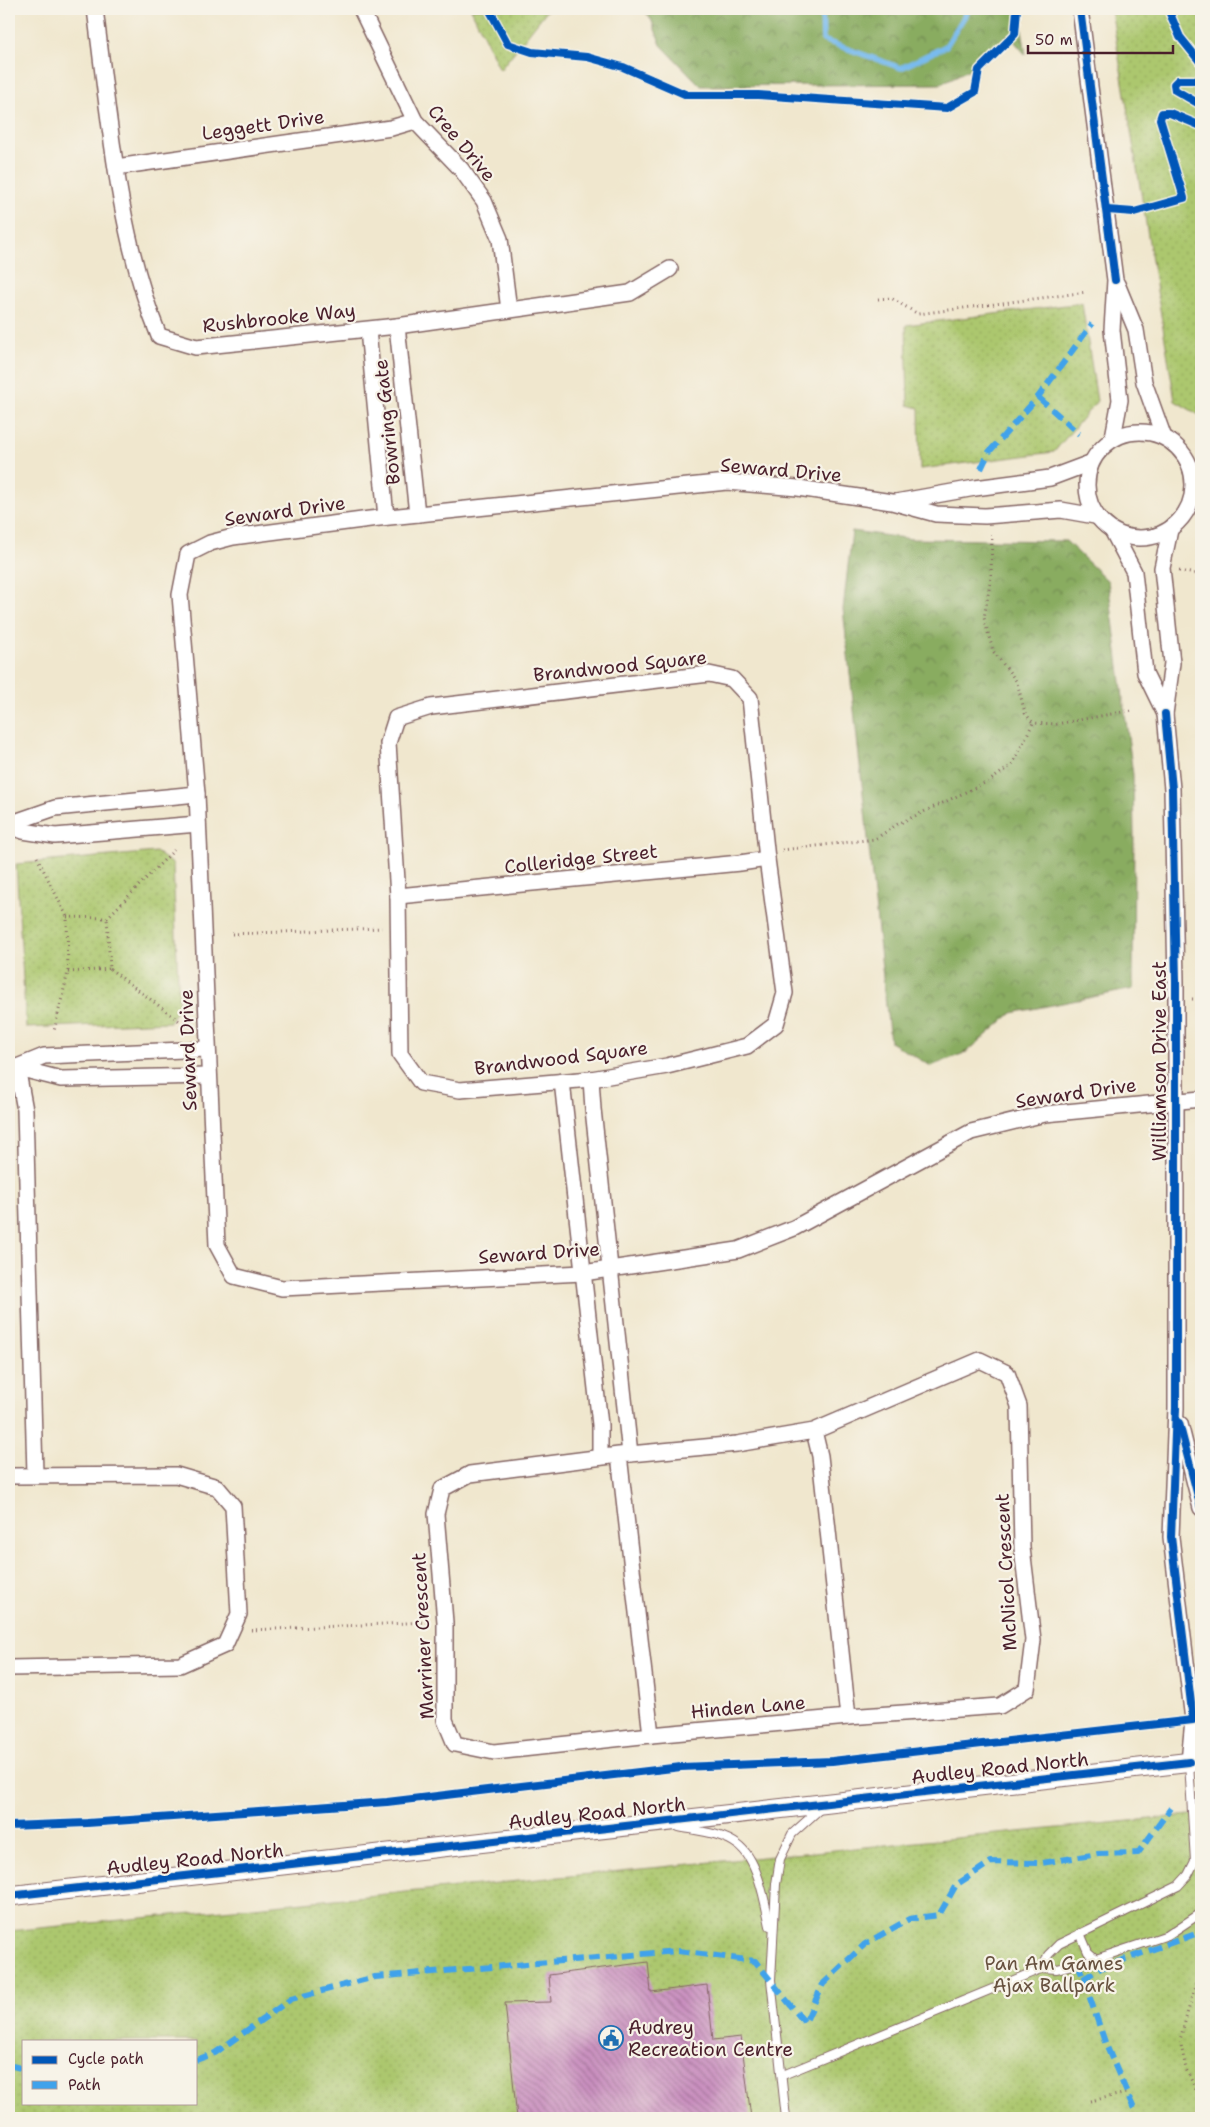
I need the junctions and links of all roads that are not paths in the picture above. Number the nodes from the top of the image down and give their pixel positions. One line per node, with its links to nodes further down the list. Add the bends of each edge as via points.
1 (95, 9): 5 (street, Rushbrooke Way)
2 (360, 9): 4 (street, Cree Drive)
3 (1080, 12): 7 (street)
4 (415, 121): 5 (street, Leggett Drive, via 391,128); 8 (street, Cree Drive, via 461,169 484,201 500,239)
5 (116, 166): 10 (street, Rushbrooke Way, via 146,305 159,336 196,347)
6 (670, 269): 8 (street, Rushbrooke Way, via 630,293)
7 (1116, 280): 11 (street, via 1136,330 1144,382); 12 (street, via 1112,330 1120,400)
8 (509, 310): 9 (street, Rushbrooke Way)
9 (397, 326): 10 (street, Rushbrooke Way); 19 (street, Bowring Gate)
10 (368, 330): 21 (street, Bowring Gate)
11 (1163, 435): 12 (street, via 1138,430); 13 (street)
12 (1113, 437): 15 (street)
13 (1185, 455): 14 (street); 18 (street, via 1194,483)
14 (1201, 457)
15 (1090, 462): 16 (street, Seward Drive, via 1050,478); 20 (street, via 1085,490)
16 (892, 502): 19 (street, Seward Drive, via 798,488 727,482); 20 (street, Seward Drive, via 936,514 985,516 1061,510)
17 (1201, 506): 18 (street)
18 (1187, 512): 22 (street)
19 (417, 514): 21 (street, Seward Drive)
20 (1095, 516): 23 (street)
21 (386, 518): 25 (street, Seward Drive, via 233,537 210,543 188,554 180,595)
22 (1170, 530): 23 (street, via 1141,540); 24 (street, Williamson Drive East, via 1162,568 1172,663)
23 (1113, 532): 24 (street, Williamson Drive East, via 1134,572 1145,673)
24 (1165, 714): 36 (street, Williamson Drive East, via 1172,789)
25 (197, 794): 26 (street, Seward Drive); 27 (street, via 56,808)
26 (198, 824): 27 (street, via 55,836 23,831); 30 (street, Seward Drive, via 205,935)
27 (9, 825)
28 (767, 855): 29 (street, Colleridge Street); 29 (street, Brandwood Square, via 750,698 732,679 709,674 431,707 396,718 388,743); 33 (street, Brandwood Square, via 785,993 776,1024 747,1046 667,1066)
29 (398, 896): 34 (street, Brandwood Square, via 400,1054 421,1084 460,1090)
30 (207, 1049): 31 (street, via 44,1056); 32 (street, Seward Drive)
31 (13, 1066): 32 (street, via 61,1079); 43 (street, via 25,1110)
32 (209, 1076): 38 (street, Seward Drive, via 217,1244 234,1276 282,1288)
33 (592, 1078): 34 (street, Brandwood Square); 37 (street)
34 (562, 1081): 38 (street)
35 (1201, 1099): 36 (street, Seward Drive)
36 (1176, 1101): 37 (street, Seward Drive, via 1045,1114 971,1132 794,1228 738,1250); 39 (street, Williamson Drive East)
37 (610, 1268): 38 (street, Seward Drive); 41 (street)
38 (582, 1273): 42 (street, via 600,1425)
39 (1176, 1408): 45 (street, Williamson Drive East); 49 (street, Williamson Drive East, via 1171,1537)
40 (814, 1431): 41 (street, McNicol Crescent, via 737,1444); 47 (street, via 820,1456); 47 (street, McNicol Crescent, via 980,1360 1007,1373 1019,1406 1022,1548 1034,1640 1027,1689 1000,1706)
41 (625, 1454): 42 (street, Marriner Crescent); 48 (street)
42 (600, 1457): 48 (street, Marriner Crescent, via 470,1474 442,1489 436,1514 445,1622 444,1720 456,1744 494,1752)
43 (35, 1474): 44 (street); 46 (street, via 176,1475 217,1487 233,1506 238,1614 225,1645 180,1665)
44 (9, 1476)
45 (1201, 1508)
46 (9, 1668)
47 (848, 1717): 48 (street, Hinden Lane)
48 (651, 1735)
49 (1195, 1762): 50 (street, Audley Road North); 55 (lane, via 1196,1861 1188,1875 1178,1886)
50 (826, 1804): 51 (street, Audley Road North); 54 (lane, via 792,1834 780,1859)
51 (659, 1822): 52 (street, Audley Road North); 54 (lane, via 716,1834 739,1845 756,1870)
52 (9, 1896)
53 (1201, 1913): 56 (lane, via 1168,1936)
54 (772, 1933): 58 (lane, via 771,1980)
55 (1080, 1933): 56 (lane, via 1088,1952); 57 (lane, via 1048,1955)
56 (1096, 1959): 57 (lane, via 1057,1969)
57 (1043, 1968): 58 (lane)
58 (783, 2075): 59 (lane)
59 (786, 2118)

